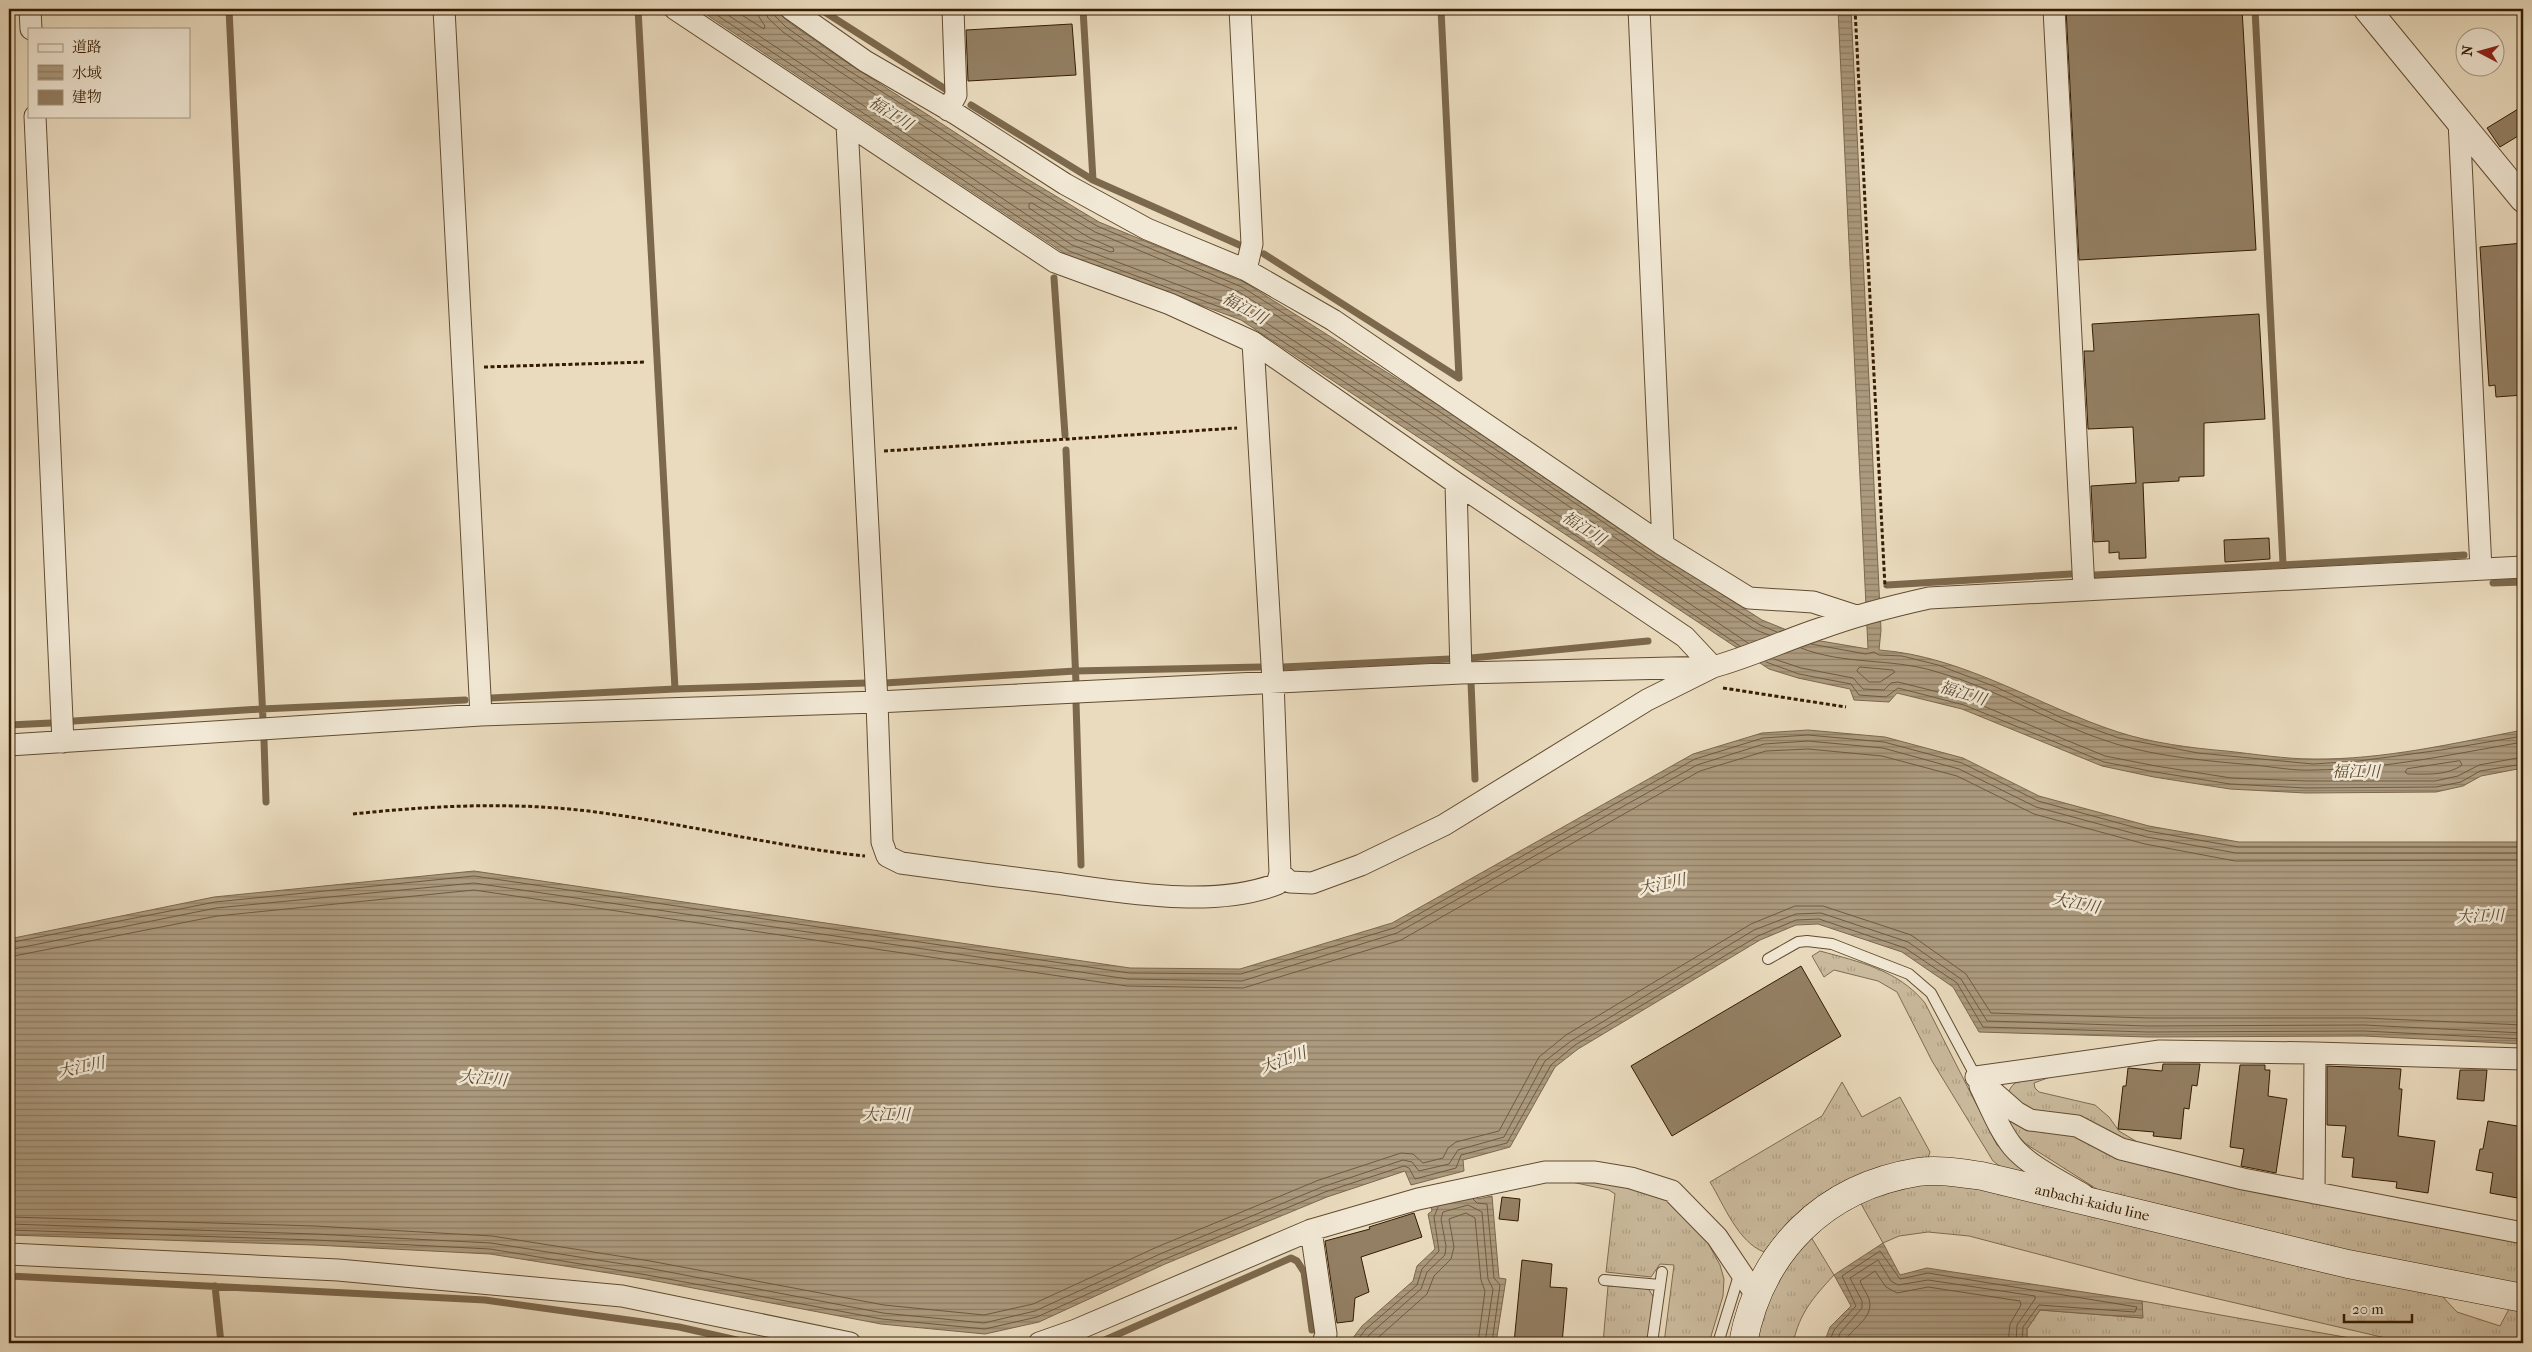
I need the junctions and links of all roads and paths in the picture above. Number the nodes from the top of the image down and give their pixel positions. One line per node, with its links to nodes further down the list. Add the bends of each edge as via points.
1 (30, 9): 11 (street)
2 (444, 9): 20 (street)
3 (675, 9): 15 (street)
4 (791, 9): 12 (street, via 865,61)
5 (953, 9): 12 (street, via 956,95)
6 (1240, 9): 17 (street, via 1252,244)
7 (1639, 9): 24 (street)
8 (1855, 9): 28 (path)
9 (2054, 9): 27 (street)
10 (2367, 9): 14 (street)
11 (31, 28)
12 (948, 110): 17 (street, via 1066,184 1147,229)
13 (35, 118): 36 (street)
14 (2459, 121): 16 (street); 26 (street)
15 (847, 124): 18 (street, via 1055,262 1170,304); 22 (street)
16 (2523, 199)
17 (1246, 270): 24 (street, via 1333,320)
18 (1253, 342): 21 (street); 23 (street)
19 (646, 362): 20 (path)
20 (463, 368): 35 (street)
21 (1257, 427): 22 (path); 32 (street)
22 (863, 452): 33 (street)
23 (1456, 484): 30 (street); 31 (street)
24 (1663, 545): 29 (street, via 1749,598 1812,602)
25 (2523, 567): 26 (street)
26 (2481, 569): 27 (street)
27 (2084, 590): 28 (street, via 1929,598)
28 (1886, 607): 29 (street)
29 (1860, 616): 31 (street)
30 (1461, 664): 31 (street); 32 (street)
31 (1722, 664): 34 (path, via 1720,688 1758,691); 40 (street, via 1647,700 1444,825 1361,865 1312,883 1290,882)
32 (1273, 681): 33 (street); 40 (street)
33 (877, 702): 35 (street); 39 (street, via 882,842)
34 (1846, 707)
35 (481, 715): 36 (street)
36 (64, 742): 37 (street)
37 (9, 745)
38 (352, 814): 39 (path, via 419,807 507,804 609,813 864,856)
39 (885, 850): 40 (street, via 887,856 902,863 1119,892 1190,896 1254,893 1277,884)
40 (1280, 873)
41 (1768, 960): 44 (lane, via 1807,940 1839,947 1909,974 1931,993)
42 (2315, 1053): 43 (street); 44 (street, via 2160,1051); 45 (street)
43 (2523, 1059)
44 (1976, 1077): 45 (street, via 2030,1120 2076,1126 2121,1149); 46 (street, via 2014,1148 2048,1174)
45 (2314, 1193): 48 (street)
46 (2100, 1205): 54 (main road, anbachi-kaidu line, via 1949,1171 1919,1172 1890,1179 1838,1200 1814,1217 1793,1236 1772,1264); 55 (main road, anbachi-kaidu line, via 2348,1264)
47 (1311, 1230): 50 (street, via 1418,1199 1545,1172 1595,1172 1631,1178 1672,1191 1717,1237); 57 (street); 58 (street, via 1326,1334)
48 (2523, 1233)
49 (9, 1254): 56 (street, via 338,1270 622,1296)
50 (1740, 1271): 54 (street); 60 (lane)
51 (1662, 1272): 53 (lane)
52 (1604, 1280): 53 (lane)
53 (1660, 1285): 59 (lane)
54 (1756, 1295): 61 (main road, anbachi-kaidu line)
55 (2523, 1298)
56 (850, 1343)
57 (1039, 1343)
58 (1323, 1343)
59 (1652, 1343)
60 (1718, 1343)
61 (1744, 1343)

